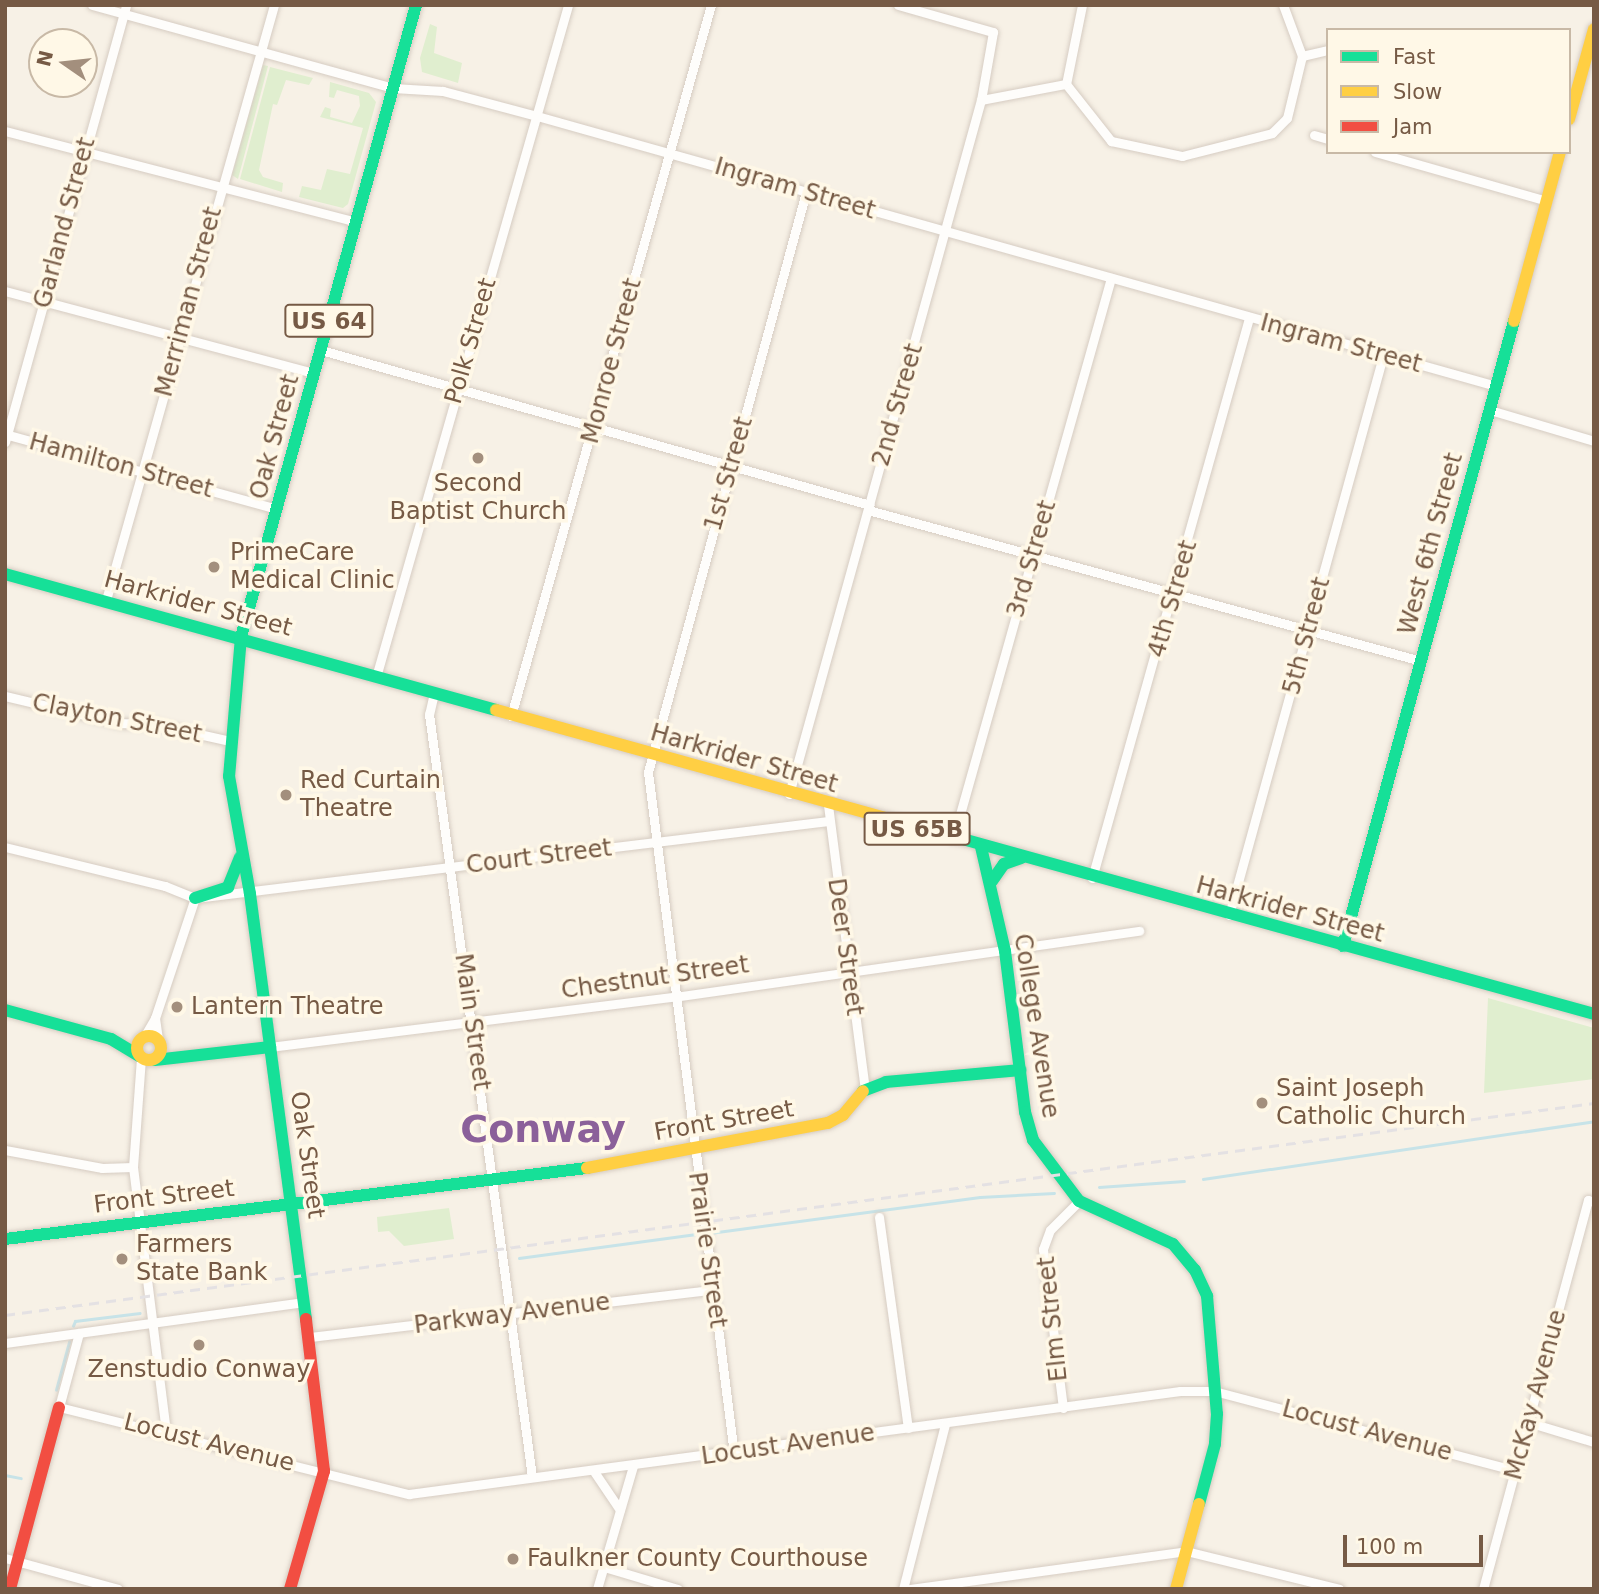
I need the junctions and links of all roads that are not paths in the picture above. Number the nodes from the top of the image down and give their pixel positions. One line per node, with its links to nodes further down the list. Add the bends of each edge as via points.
1 (92, 5): 9 (street, Ingram Street)
2 (274, 5): 12 (street, Merriman Street)
3 (416, 5): 16 (main road, Oak Street / US 64)
4 (568, 5): 19 (street, Polk Street)
5 (711, 5): 24 (street, Monroe Street)
6 (898, 5): 17 (street, 2nd Street, via 993,32)
7 (1082, 5): 15 (street)
8 (1283, 5): 13 (street)
9 (125, 10): 12 (street, Ingram Street); 23 (street, Garland Street)
10 (1594, 29): 14 (main road)
11 (1326, 50): 13 (street)
12 (261, 52): 16 (street, Ingram Street); 27 (street, Merriman Street)
13 (1302, 56): 15 (street, via 1281,126 1272,133 1182,156 1111,141)
14 (1575, 78): 18 (main road)
15 (1066, 84): 17 (street)
16 (393, 88): 19 (street, Ingram Street, via 443,91); 30 (main road, Oak Street / US 64)
17 (981, 100): 31 (street, 2nd Street)
18 (1571, 105)
19 (537, 116): 24 (street, Ingram Street); 41 (street, Polk Street)
20 (5, 131): 23 (street)
21 (1314, 135): 22 (street)
22 (1326, 138)
23 (84, 152): 27 (street); 34 (street, Garland Street)
24 (669, 153): 28 (street, Ingram Street); 43 (street, Monroe Street)
25 (1382, 154): 29 (street)
26 (1559, 154): 29 (main road, West 6th Street)
27 (220, 186): 30 (street); 36 (street, Merriman Street)
28 (806, 192): 31 (street, Ingram Street); 46 (street, 1st Street)
29 (1547, 201): 40 (main road, West 6th Street)
30 (356, 222): 37 (main road, Oak Street / US 64)
31 (947, 231): 32 (street, Ingram Street); 48 (street, 2nd Street)
32 (1111, 278): 35 (street, Ingram Street); 50 (street, 3rd Street)
33 (5, 291): 34 (street)
34 (43, 302): 36 (street); 44 (street, Garland Street)
35 (1249, 318): 38 (street, Ingram Street); 52 (street, 4th Street)
36 (180, 338): 39 (street); 47 (street, Merriman Street)
37 (321, 350): 39 (main road, Oak Street / US 64); 41 (street)
38 (1383, 356): 40 (street, Ingram Street); 54 (street, 5th Street)
39 (314, 373): 49 (main road, Oak Street / US 64)
40 (1496, 386): 42 (main road, West 6th Street)
41 (457, 388): 43 (street); 57 (street, Polk Street)
42 (1490, 410): 45 (street); 56 (main road, West 6th Street)
43 (593, 428): 46 (street); 60 (street, Monroe Street)
44 (6, 437): 47 (street, Hamilton Street)
45 (1594, 440)
46 (731, 466): 48 (street); 62 (street, 1st Street)
47 (142, 472): 49 (street, Hamilton Street); 53 (street, Merriman Street)
48 (869, 508): 50 (street); 63 (street, 2nd Street)
49 (277, 509): 55 (main road, Oak Street / US 64)
50 (1033, 556): 52 (street); 66 (street, 3rd Street)
51 (5, 574): 53 (main road, Harkrider Street)
52 (1175, 596): 54 (street); 73 (street, 4th Street)
53 (106, 600): 55 (main road, Harkrider Street)
54 (1308, 633): 56 (street); 77 (street, 5th Street)
55 (241, 637): 57 (main road, Harkrider Street / US 65B); 61 (main road, Oak Street)
56 (1421, 661): 79 (main road, West 6th Street)
57 (376, 677): 58 (main road, Harkrider Street / US 65B)
58 (434, 694): 60 (main road, Harkrider Street / US 65B); 72 (street, Main Street, via 429,714)
59 (5, 696): 61 (street, Clayton Street, via 120,723 154,724)
60 (511, 716): 62 (main road, Harkrider Street / US 65B)
61 (230, 741): 68 (main road, Oak Street, via 229,781)
62 (650, 755): 63 (main road, Harkrider Street / US 65B); 67 (street, Prairie Street)
63 (789, 793): 64 (main road, Harkrider Street / US 65B)
64 (828, 805): 65 (street, Deer Street); 66 (main road, Harkrider Street / US 65B)
65 (828, 821): 67 (street, Court Street); 81 (street, Deer Street)
66 (953, 839): 70 (main road, Harkrider Street / US 65B)
67 (655, 844): 72 (street, Court Street); 82 (street, Prairie Street)
68 (241, 846): 75 (main road, Oak Street); 76 (main road, Oak Street, via 240,864 228,887)
69 (5, 847): 76 (street, via 165,886)
70 (981, 847): 71 (main road, Harkrider Street / US 65B); 74 (main road, College Avenue)
71 (1021, 858): 73 (main road, Harkrider Street / US 65B); 74 (main road, via 1001,866)
72 (449, 867): 75 (street, Court Street); 86 (street, Main Street)
73 (1092, 878): 77 (main road, Harkrider Street / US 65B)
74 (992, 881): 80 (main road, College Avenue)
75 (250, 894): 76 (street, Court Street); 90 (main road, Oak Street)
76 (195, 898): 85 (street)
77 (1228, 915): 79 (main road, Harkrider Street / US 65B)
78 (1139, 931): 80 (street, Chestnut Street)
79 (1343, 946): 84 (main road, Harkrider Street / US 65B)
80 (1005, 951): 81 (street, Chestnut Street); 93 (main road, College Avenue)
81 (847, 974): 82 (street, Chestnut Street); 94 (street, Deer Street)
82 (674, 997): 86 (street, Chestnut Street); 96 (street, Prairie Street)
83 (5, 1010): 88 (main road)
84 (1594, 1014)
85 (155, 1018): 87 (street); 89 (street)
86 (473, 1024): 90 (street, Chestnut Street); 98 (street, Main Street)
87 (143, 1038): 88 (main road); 89 (main road); 91 (main road)
88 (111, 1040): 91 (main road)
89 (159, 1042): 91 (main road); 92 (main road)
90 (270, 1046): 92 (main road, Chestnut Street); 101 (main road, Oak Street)
91 (147, 1059): 92 (main road, Chestnut Street); 97 (street, via 138,1080)
92 (174, 1059)
93 (1020, 1070): 94 (main road, via 893,1081); 99 (main road, College Avenue, via 1033,1140)
94 (865, 1089): 96 (main road, Front Street, via 843,1115 828,1123)
95 (5, 1150): 97 (street, via 102,1168)
96 (694, 1150): 98 (main road, Front Street); 105 (street, Prairie Street)
97 (133, 1167): 103 (street)
98 (494, 1183): 101 (main road, Front Street, via 315,1206); 107 (street, Main Street)
99 (1079, 1201): 112 (main road, College Avenue, via 1173,1244 1195,1270 1208,1296); 114 (street, Elm Street, via 1050,1230 1043,1249)
100 (1591, 1201): 115 (street, McKay Avenue)
101 (293, 1204): 103 (main road, Front Street); 106 (main road, Oak Street)
102 (879, 1216): 117 (street)
103 (139, 1221): 104 (main road, Front Street); 108 (street)
104 (5, 1239)
105 (713, 1290): 107 (street, Parkway Avenue); 120 (street, Prairie Street)
106 (304, 1302): 108 (street); 110 (main road, Oak Street)
107 (513, 1315): 110 (street, Parkway Avenue); 125 (street, Main Street)
108 (152, 1321): 109 (street); 118 (street)
109 (79, 1333): 111 (street); 113 (street)
110 (310, 1337): 123 (main road, Oak Street)
111 (5, 1343)
112 (1214, 1391): 114 (street, Locust Avenue, via 1180,1391); 124 (street, Locust Avenue); 127 (main road, College Avenue, via 1215,1444)
113 (59, 1407): 118 (street, Locust Avenue); 128 (main road)
114 (1063, 1408): 116 (street, Locust Avenue)
115 (1531, 1423): 119 (street); 124 (street, McKay Avenue)
116 (945, 1424): 117 (street, Locust Avenue); 135 (street)
117 (908, 1428): 120 (street, Locust Avenue)
118 (166, 1432): 123 (street, Locust Avenue)
119 (1594, 1442)
120 (734, 1454): 121 (street, Locust Avenue)
121 (633, 1466): 122 (street, Locust Avenue); 126 (street)
122 (593, 1470): 125 (street, Locust Avenue); 126 (street)
123 (324, 1471): 125 (street, Locust Avenue, via 409,1494); 132 (main road)
124 (1516, 1471): 139 (street, McKay Avenue)
125 (532, 1477)
126 (620, 1510): 129 (street)
127 (1186, 1551): 136 (street); 137 (main road, College Avenue); 138 (street)
128 (11, 1560): 130 (main road); 131 (street)
129 (604, 1567): 133 (street); 134 (street)
130 (10, 1589)
131 (118, 1589)
132 (290, 1589)
133 (597, 1589)
134 (678, 1589)
135 (903, 1589)
136 (910, 1589)
137 (1176, 1589)
138 (1339, 1589)
139 (1483, 1589)

